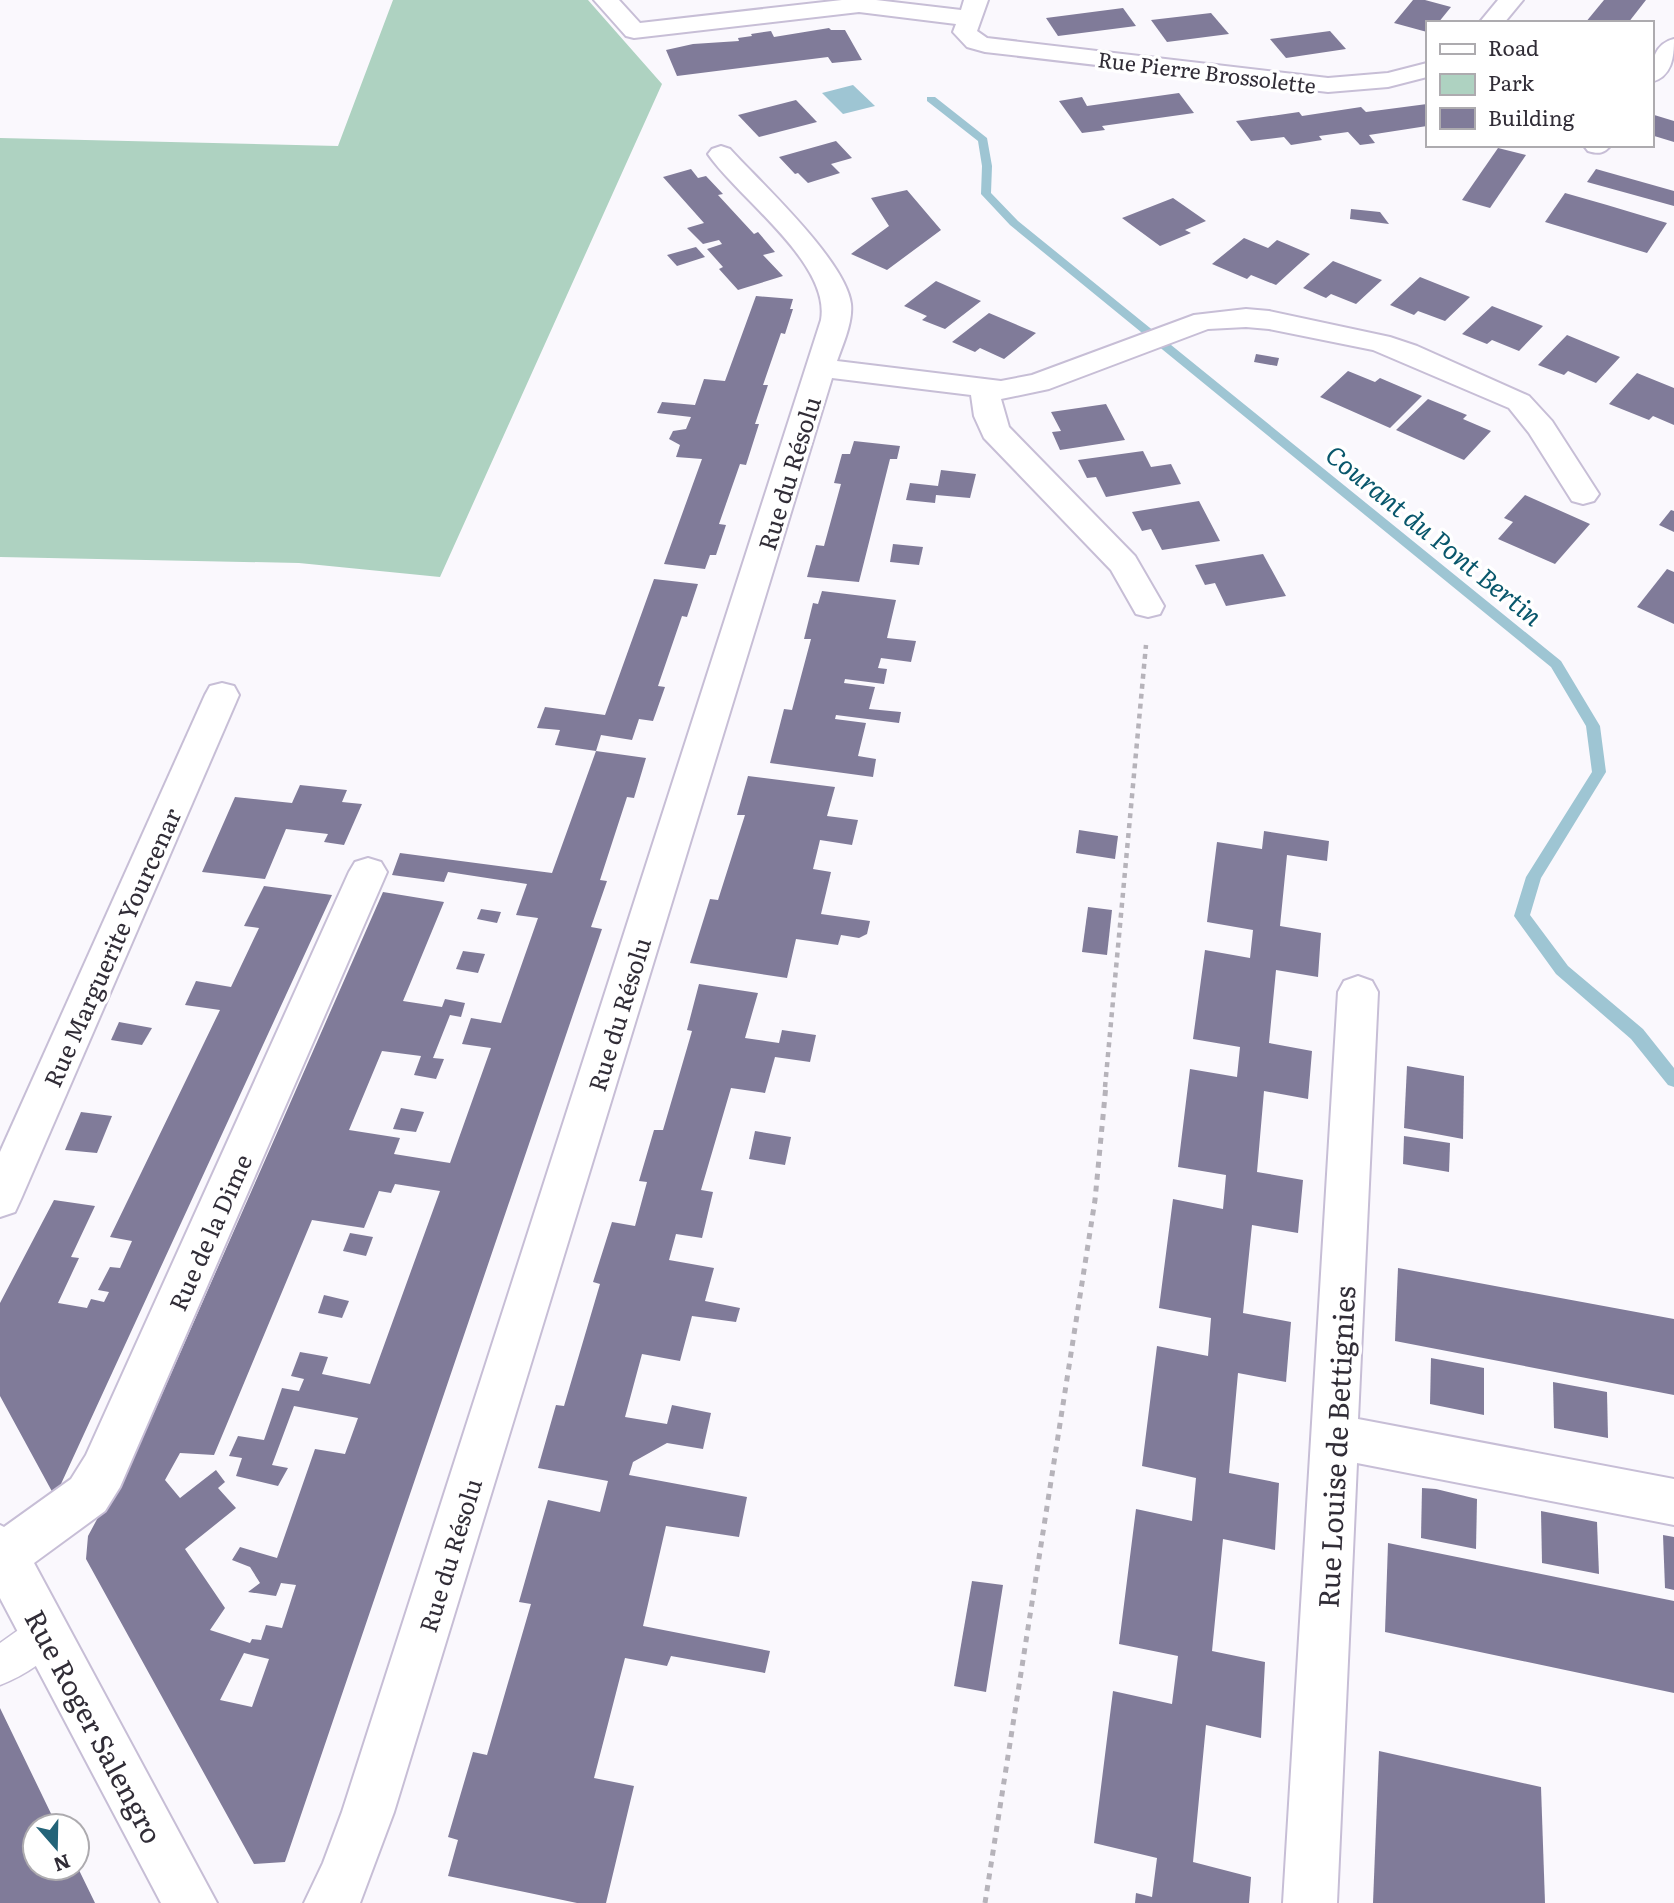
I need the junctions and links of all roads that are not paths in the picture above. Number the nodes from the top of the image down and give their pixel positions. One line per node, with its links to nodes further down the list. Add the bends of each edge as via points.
1 (606, 0): 3 (street, via 634,31 859,5)
2 (1511, 0): 4 (street)
3 (972, 9): 6 (street, Rue Pierre Brossolette, via 965,32 985,45 1328,85 1378,82)
4 (1492, 21)
5 (1674, 46): 7 (street)
6 (1426, 70)
7 (1657, 86)
8 (721, 154): 9 (street, Rue du Résolu, via 818,263 831,285 837,305)
9 (821, 368): 10 (street); 23 (street, Rue du Résolu, via 368,1812)
10 (985, 389): 11 (street, via 1039,383 1185,327 1224,318 1269,320 1380,343 1519,402); 12 (street, via 995,431 1124,564)
11 (1583, 494)
12 (1148, 606)
13 (222, 695): 16 (street, Rue Marguerite Yourcenar)
14 (368, 872): 19 (street, Rue de la Dime, via 103,1471 88,1495)
15 (1358, 992): 17 (street, Rue Louise de Bettignies)
16 (0, 1199)
17 (1337, 1437): 18 (street); 24 (street, Rue Louise de Bettignies)
18 (1674, 1502)
19 (2, 1552): 20 (street, Rue Roger Salengro)
20 (45, 1635): 21 (lane); 22 (street, Rue Roger Salengro)
21 (0, 1666)
22 (190, 1903)
23 (331, 1903)
24 (1310, 1903)

